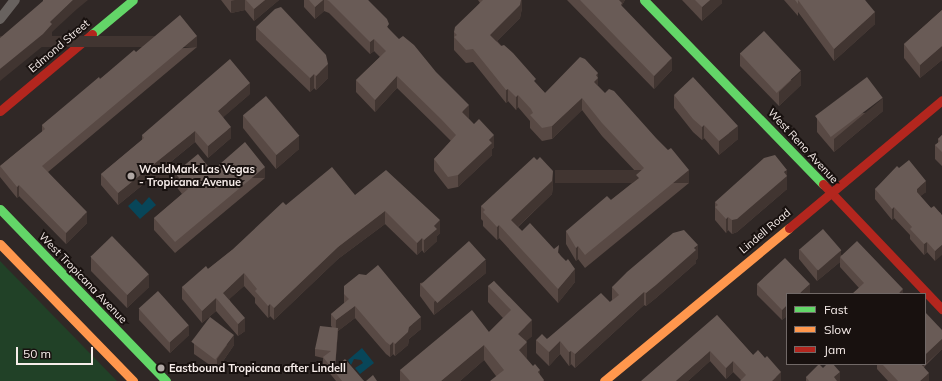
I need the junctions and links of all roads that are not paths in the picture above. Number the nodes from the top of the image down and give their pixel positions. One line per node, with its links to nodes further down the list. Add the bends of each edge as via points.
1 (15, 0): 4 (street)
2 (133, 0): 6 (street, Edmond Street)
3 (644, 0): 7 (street, West Reno Avenue, via 712,67)
4 (0, 19)
5 (942, 100): 7 (street, Lindell Road)
6 (0, 111)
7 (830, 193): 12 (street, West Reno Avenue); 15 (street, Lindell Road)
8 (0, 209): 10 (street, West Tropicana Avenue)
9 (0, 244): 11 (street)
10 (63, 274): 11 (street); 14 (street, West Tropicana Avenue)
11 (46, 291): 13 (street)
12 (942, 309)
13 (133, 381)
14 (166, 381)
15 (604, 381)

